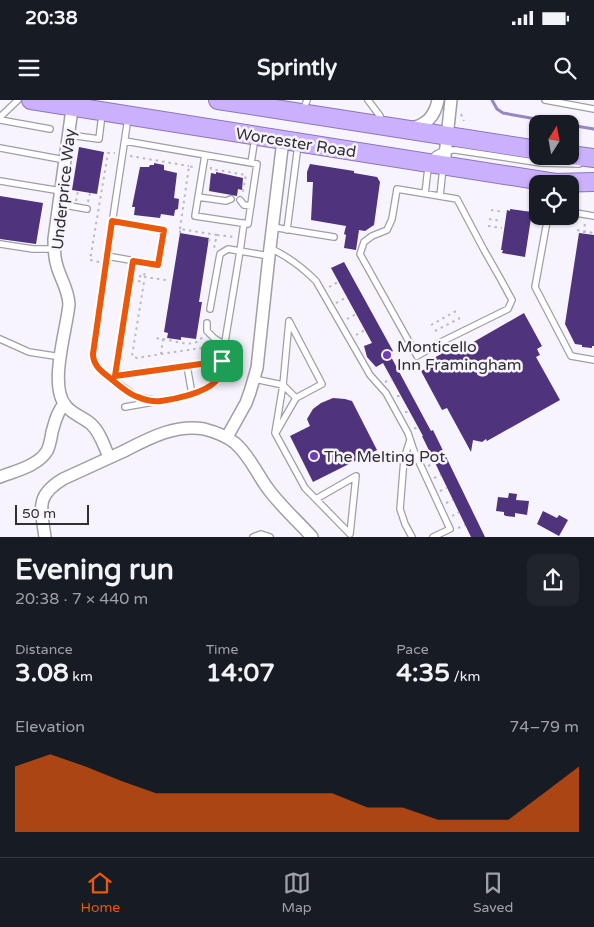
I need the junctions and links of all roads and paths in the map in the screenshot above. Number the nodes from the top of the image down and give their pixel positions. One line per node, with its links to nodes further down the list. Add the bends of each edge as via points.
1 (18, 100): 14 (lane)
2 (31, 100): 8 (highway, Worcester Road)
3 (218, 100): 10 (highway, Worcester Road)
4 (368, 100): 15 (lane, via 380,116)
5 (438, 100): 17 (street, via 428,120 418,126)
6 (451, 100): 25 (street)
7 (545, 100): 9 (lane)
8 (77, 102): 12 (highway, Worcester Road); 18 (street, Underprice Way)
9 (581, 103): 11 (lane)
10 (305, 107): 15 (highway, Worcester Road)
11 (594, 109)
12 (102, 111): 13 (highway, Worcester Road); 18 (lane, via 99,139)
13 (129, 116): 19 (highway, Worcester Road); 20 (lane)
14 (0, 119): 16 (lane)
15 (381, 126): 17 (highway, Worcester Road)
16 (50, 128)
17 (401, 129): 25 (highway, Worcester Road)
18 (68, 135): 30 (street, Underprice Way)
19 (255, 136): 21 (highway, Worcester Road); 31 (lane)
20 (125, 141): 26 (lane); 56 (lane)
21 (291, 141): 25 (highway, Worcester Road); 61 (street); 64 (lane)
22 (117, 146): 81 (path, via 116,154 108,153 90,260)
23 (0, 148): 30 (lane)
24 (529, 150): 25 (highway, Worcester Road)
25 (442, 154): 33 (lane, via 462,151 548,164); 36 (highway, Worcester Road); 43 (lane); 45 (lane)
26 (205, 155): 31 (lane); 44 (lane)
27 (128, 156): 34 (path)
28 (579, 156): 29 (highway)
29 (594, 158)
30 (65, 160): 42 (street, Underprice Way)
31 (251, 163): 47 (lane, via 257,164)
32 (210, 164): 47 (path, via 211,168 246,175 243,191 240,191)
33 (594, 164)
34 (189, 166): 35 (path); 63 (path)
35 (197, 168)
36 (529, 176)
37 (0, 181): 42 (lane)
38 (594, 182): 39 (highway)
39 (579, 183)
40 (579, 187): 41 (highway, Worcester Road)
41 (594, 189)
42 (61, 191): 48 (street, Underprice Way)
43 (425, 193): 45 (lane); 45 (lane, via 397,188 387,230 364,242 360,254 417,356 508,309 512,300 457,199)
44 (198, 196): 46 (lane); 58 (lane, via 196,216)
45 (440, 196)
46 (229, 202)
47 (243, 203): 58 (lane, via 248,224)
48 (59, 204): 49 (lane); 76 (street, Underprice Way)
49 (87, 209)
50 (491, 210): 51 (path)
51 (504, 212)
52 (579, 213): 53 (lane)
53 (587, 214): 54 (lane); 66 (path)
54 (594, 216)
55 (489, 219): 57 (path)
56 (112, 221): 79 (lane); 80 (lane, via 164,230 158,265)
57 (502, 221)
58 (244, 223): 77 (lane)
59 (546, 225): 107 (lane, via 535,287 571,356)
60 (488, 226): 62 (path)
61 (272, 227): 64 (lane); 78 (street)
62 (502, 228)
63 (180, 229): 67 (path); 69 (path)
64 (287, 230): 70 (lane)
65 (577, 230): 66 (path)
66 (584, 232): 68 (path)
67 (180, 233)
68 (594, 233)
69 (217, 235): 71 (path); 73 (path)
70 (334, 237)
71 (236, 238)
72 (208, 240): 73 (path)
73 (216, 241): 75 (path)
74 (0, 244): 76 (lane)
75 (214, 248)
76 (54, 249): 106 (street, Underprice Way, via 69,304)
77 (240, 251): 78 (lane); 89 (lane, via 228,249 220,254); 102 (lane)
78 (269, 252): 86 (lane, via 288,258 309,274); 111 (street)
79 (107, 256): 80 (lane); 110 (lane, via 93,358 100,370)
80 (133, 261): 110 (lane)
81 (100, 262)
82 (138, 268): 83 (path, via 145,269)
83 (144, 277): 84 (path); 105 (path, via 138,276 137,281 144,282 132,356)
84 (166, 280)
85 (338, 282): 86 (path)
86 (322, 290): 88 (lane)
87 (347, 297): 88 (path)
88 (331, 306): 94 (lane)
89 (210, 309)
90 (456, 312): 95 (path)
91 (356, 314): 94 (path)
92 (460, 318): 97 (path)
93 (208, 322): 102 (lane, via 207,331)
94 (340, 322): 99 (lane)
95 (431, 325)
96 (365, 330): 99 (path)
97 (435, 331)
98 (155, 338): 101 (path)
99 (350, 338): 120 (lane, via 370,375 386,393)
100 (0, 339): 106 (lane, via 29,352)
101 (163, 339): 104 (path, via 195,343 201,340 202,335); 105 (path)
102 (225, 345): 108 (lane)
103 (212, 346): 104 (path)
104 (208, 347): 105 (path)
105 (161, 354)
106 (60, 357): 116 (street, Underprice Way, via 58,391)
107 (594, 360)
108 (222, 361): 109 (lane); 113 (lane, via 216,382)
109 (187, 366): 110 (lane); 113 (lane)
110 (114, 378): 115 (lane, via 137,397)
111 (254, 379): 112 (lane); 119 (street, via 241,414)
112 (283, 385): 114 (lane); 114 (lane, via 288,321 322,384); 118 (lane)
113 (192, 394): 115 (lane)
114 (296, 398): 118 (lane)
115 (159, 401): 117 (lane)
116 (64, 404): 121 (street, via 96,429); 122 (street, via 42,457)
117 (126, 407)
118 (275, 433): 123 (lane, via 305,488)
119 (227, 437): 121 (street, via 200,429 179,428); 127 (street)
120 (410, 440): 128 (lane, via 404,460 400,509); 129 (lane, via 450,529)
121 (109, 457): 124 (street, via 63,479 50,489 41,509)
122 (0, 477)
123 (316, 499): 123 (lane, via 330,513 350,534 356,476)
124 (45, 537)
125 (253, 537): 126 (lane, via 261,534)
126 (270, 537)
127 (312, 537)
128 (412, 537)
129 (433, 537)

